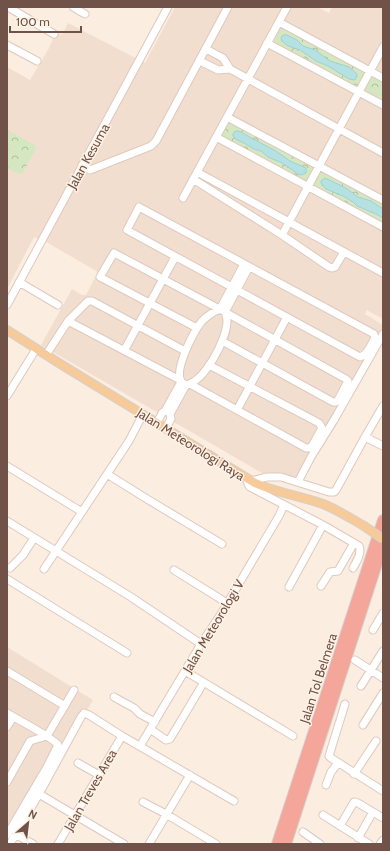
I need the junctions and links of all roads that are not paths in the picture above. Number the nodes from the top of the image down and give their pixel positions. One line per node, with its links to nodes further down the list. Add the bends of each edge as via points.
1 (8, 7): 8 (street)
2 (73, 7): 6 (street)
3 (168, 7): 25 (street, Jalan Kesuma)
4 (228, 7): 12 (street)
5 (287, 7): 7 (street)
6 (86, 14)
7 (279, 22): 9 (street); 16 (street)
8 (54, 34)
9 (268, 43): 18 (street); 19 (street)
10 (7, 45): 14 (street)
11 (383, 47): 16 (street)
12 (206, 49): 13 (street); 15 (street, via 223,58)
13 (200, 60): 15 (street, via 218,70); 25 (street, via 151,146 90,170)
14 (37, 61)
15 (230, 69): 18 (street)
16 (370, 71): 17 (street); 19 (street)
17 (383, 78)
18 (248, 79): 21 (street); 22 (street)
19 (359, 92): 20 (street); 22 (street)
20 (383, 105)
21 (227, 117): 23 (street); 26 (street)
22 (339, 129): 24 (street); 26 (street)
23 (216, 137): 27 (street); 29 (street)
24 (383, 153)
25 (82, 165): 40 (street, Jalan Kesuma)
26 (319, 166): 29 (street); 31 (street)
27 (197, 172): 28 (street); 32 (street)
28 (193, 180): 30 (street); 34 (street)
29 (308, 186): 32 (street); 33 (street)
30 (183, 198)
31 (383, 200)
32 (289, 222): 34 (street); 35 (street)
33 (383, 227)
34 (282, 235): 35 (street, via 332,268)
35 (344, 252): 38 (street)
36 (175, 257): 37 (street, via 127,230 139,208); 39 (street); 41 (street)
37 (247, 265): 41 (street); 46 (street, via 374,334 375,338 365,355 360,357)
38 (383, 273)
39 (163, 280): 42 (street); 42 (street, via 114,254 100,277); 45 (street)
40 (19, 282): 43 (street, Jalan Kesuma); 44 (street)
41 (234, 289): 45 (street); 46 (street)
42 (150, 303): 48 (street); 49 (street)
43 (7, 305)
44 (58, 305)
45 (222, 310): 49 (street, via 208,316); 52 (street); 53 (street, via 227,320)
46 (287, 317): 52 (street)
47 (68, 321): 48 (street, via 85,303 92,301); 55 (street); 57 (street)
48 (138, 325): 55 (street); 56 (street)
49 (197, 328): 56 (street)
50 (7, 330): 54 (main road, Jalan Meteorologi Raya)
51 (383, 334): 74 (street)
52 (275, 340): 58 (street); 58 (street, via 346,378 348,381 338,400 333,402)
53 (222, 341): 58 (street); 59 (street)
54 (36, 349): 57 (main road, Jalan Meteorologi Raya); 62 (street)
55 (124, 350): 60 (street)
56 (185, 351): 60 (street, via 181,365)
57 (46, 355): 66 (main road, Jalan Meteorologi Raya)
58 (262, 364): 61 (street)
59 (209, 365): 60 (street, via 200,376); 61 (street)
60 (184, 383): 64 (street); 65 (street)
61 (250, 386): 64 (street); 64 (street, via 322,428 312,446 306,448)
62 (7, 396)
63 (383, 406): 69 (street)
64 (237, 410)
65 (168, 412): 67 (street, via 162,413); 68 (street, via 171,419)
66 (143, 414): 67 (main road, Jalan Meteorologi Raya); 72 (street)
67 (157, 423): 68 (main road, Jalan Meteorologi Raya)
68 (166, 428): 73 (main road, Jalan Meteorologi Raya)
69 (365, 437): 70 (street); 74 (street, via 335,491 329,492)
70 (383, 446)
71 (7, 466): 76 (street)
72 (107, 474): 76 (street); 83 (street)
73 (249, 480): 74 (street, via 277,476); 75 (street, via 250,487); 81 (main road, Jalan Meteorologi Raya, bridge, via 328,506)
74 (298, 482)
75 (284, 505): 79 (street); 93 (street, Jalan Meteorologi V)
76 (82, 512): 85 (street)
77 (383, 520): 152 (highway, Jalan Tol Belmera)
78 (7, 521): 80 (street)
79 (323, 525): 82 (street); 92 (street)
80 (34, 538): 85 (street); 86 (street, via 23,555)
81 (383, 539)
82 (354, 543): 87 (street, via 359,546 360,554); 91 (street, via 338,571 330,572)
83 (222, 544)
84 (383, 545): 153 (highway, Jalan Tol Belmera)
85 (56, 550): 88 (street); 96 (street)
86 (10, 568)
87 (353, 568)
88 (44, 569)
89 (174, 570): 93 (street)
90 (7, 579): 98 (street)
91 (321, 586)
92 (289, 587)
93 (227, 603): 96 (street, Jalan Meteorologi V)
94 (383, 613): 95 (street)
95 (373, 630)
96 (201, 644): 101 (street, Jalan Meteorologi V)
97 (383, 651): 102 (street)
98 (127, 653)
99 (355, 660): 102 (street)
100 (7, 671): 110 (street)
101 (185, 671): 112 (street, Jalan Meteorologi V); 119 (street)
102 (371, 671): 103 (street); 104 (street)
103 (383, 678)
104 (362, 686)
105 (201, 688): 116 (street, via 170,738 166,740)
106 (74, 690): 110 (street)
107 (383, 693): 114 (street)
108 (114, 697): 112 (street)
109 (345, 704): 124 (street, via 329,754 330,758)
110 (65, 706): 117 (street)
111 (10, 715): 113 (street); 115 (street)
112 (155, 722): 116 (street, Jalan Meteorologi V)
113 (26, 724): 117 (street); 120 (street)
114 (363, 725)
115 (7, 727)
116 (150, 729): 122 (street, Jalan Meteorologi V)
117 (47, 736): 120 (street); 142 (street, via 57,743 58,747)
118 (122, 736): 122 (street); 126 (street, Jalan Treves Area); 131 (street, via 84,713)
119 (293, 736)
120 (32, 740): 128 (street)
121 (376, 741): 125 (street)
122 (140, 746): 127 (street)
123 (78, 763): 126 (street)
124 (338, 763): 125 (street); 129 (street)
125 (354, 774): 130 (street)
126 (99, 775): 137 (street, Jalan Treves Area)
127 (190, 775): 132 (street); 135 (street)
128 (7, 782)
129 (326, 785)
130 (383, 791)
131 (39, 794): 137 (street); 141 (street)
132 (234, 801)
133 (144, 802): 135 (street)
134 (373, 812): 138 (street); 139 (street, via 354,802); 143 (street)
135 (166, 814): 150 (street); 151 (street)
136 (323, 815): 139 (street)
137 (75, 816): 148 (street, Jalan Treves Area); 149 (street)
138 (383, 818)
139 (340, 826): 143 (street)
140 (303, 832): 145 (street)
141 (15, 834): 146 (street); 147 (street)
142 (7, 835)
143 (358, 838): 154 (street)
144 (383, 840): 155 (street)
145 (315, 843)
146 (10, 844)
147 (33, 844)
148 (58, 844)
149 (124, 844)
150 (149, 844)
151 (216, 844)
152 (277, 844)
153 (286, 844)
154 (369, 844)
155 (380, 844)

